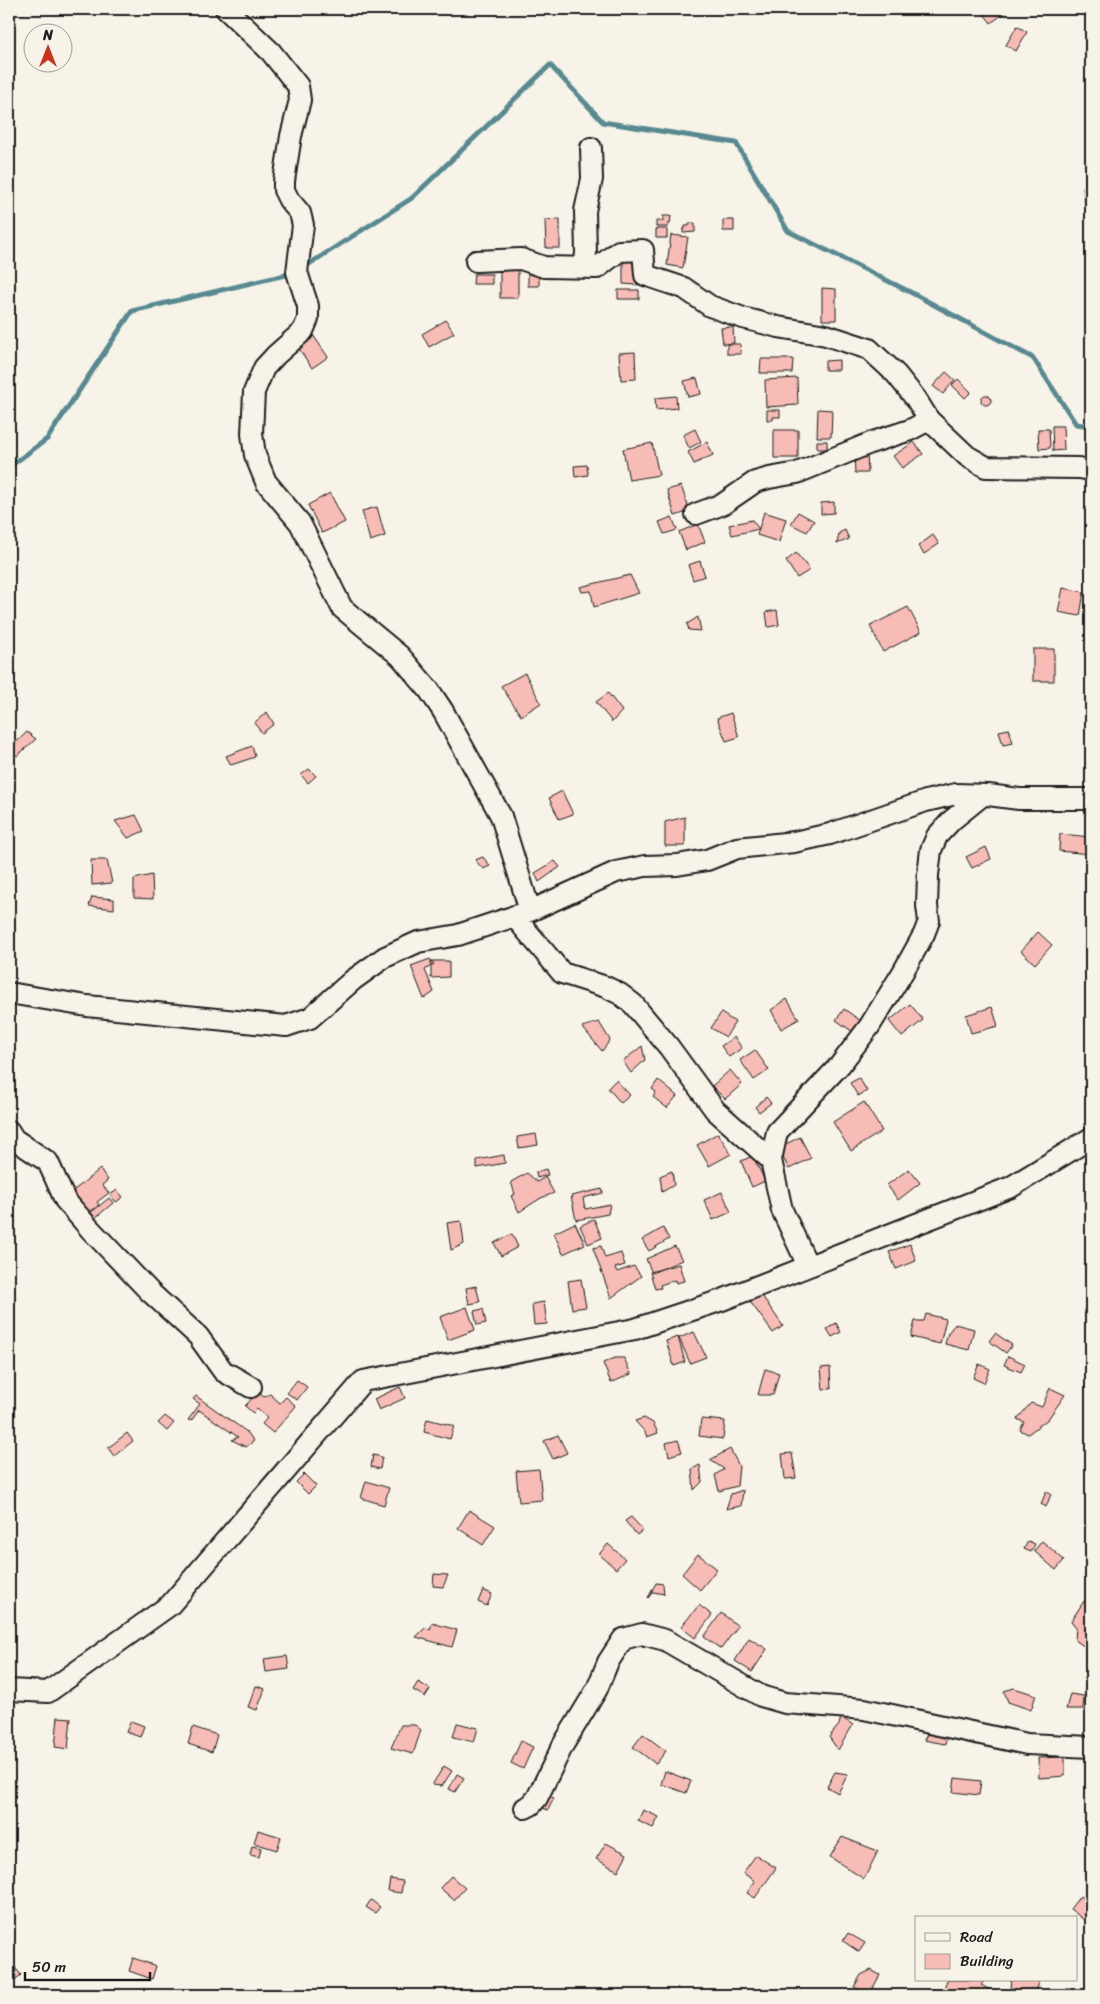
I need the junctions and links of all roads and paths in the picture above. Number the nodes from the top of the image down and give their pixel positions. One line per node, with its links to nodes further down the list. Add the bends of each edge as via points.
1 (226, 9): 10 (street, via 271,52 298,86 300,100 291,136 284,190 300,213 303,225 297,272 308,306 308,319 303,331 264,368 254,392 252,434 255,455 266,482 300,523 342,608 400,656 443,711 501,816)
2 (590, 148): 4 (street, via 592,179 585,212)
3 (476, 261): 4 (street, via 521,259 544,267)
4 (584, 268): 5 (street, via 597,268 619,251 643,250 645,275 684,288 710,306 778,327 826,334 869,349 896,374)
5 (930, 420): 6 (street, via 967,456 986,467); 7 (street, via 797,473 755,482 724,504)
6 (1091, 470)
7 (696, 514)
8 (983, 795): 9 (street, via 1019,799); 10 (street, via 956,794 926,801 830,834 794,842 737,848 708,860 616,872); 14 (street, via 952,820 930,850 927,906 930,921 903,972 869,1027 840,1065 778,1132)
9 (1091, 799)
10 (522, 914): 11 (street, via 458,935 418,942 384,957 310,1018 286,1026 87,1006); 14 (street, via 562,973 606,987 633,1004 715,1110)
11 (9, 993)
12 (9, 1131): 16 (street, via 48,1162 65,1200 150,1292 198,1336 223,1371)
13 (1091, 1138): 15 (street, via 1011,1187)
14 (771, 1160): 15 (street, via 782,1210)
15 (808, 1266): 17 (street, via 636,1330 363,1381 170,1605 48,1692)
16 (251, 1387)
17 (9, 1690)
18 (1091, 1747): 19 (street, via 1027,1744 864,1709 785,1703 761,1696 665,1640 642,1634 623,1639 537,1798)
19 (525, 1808)

